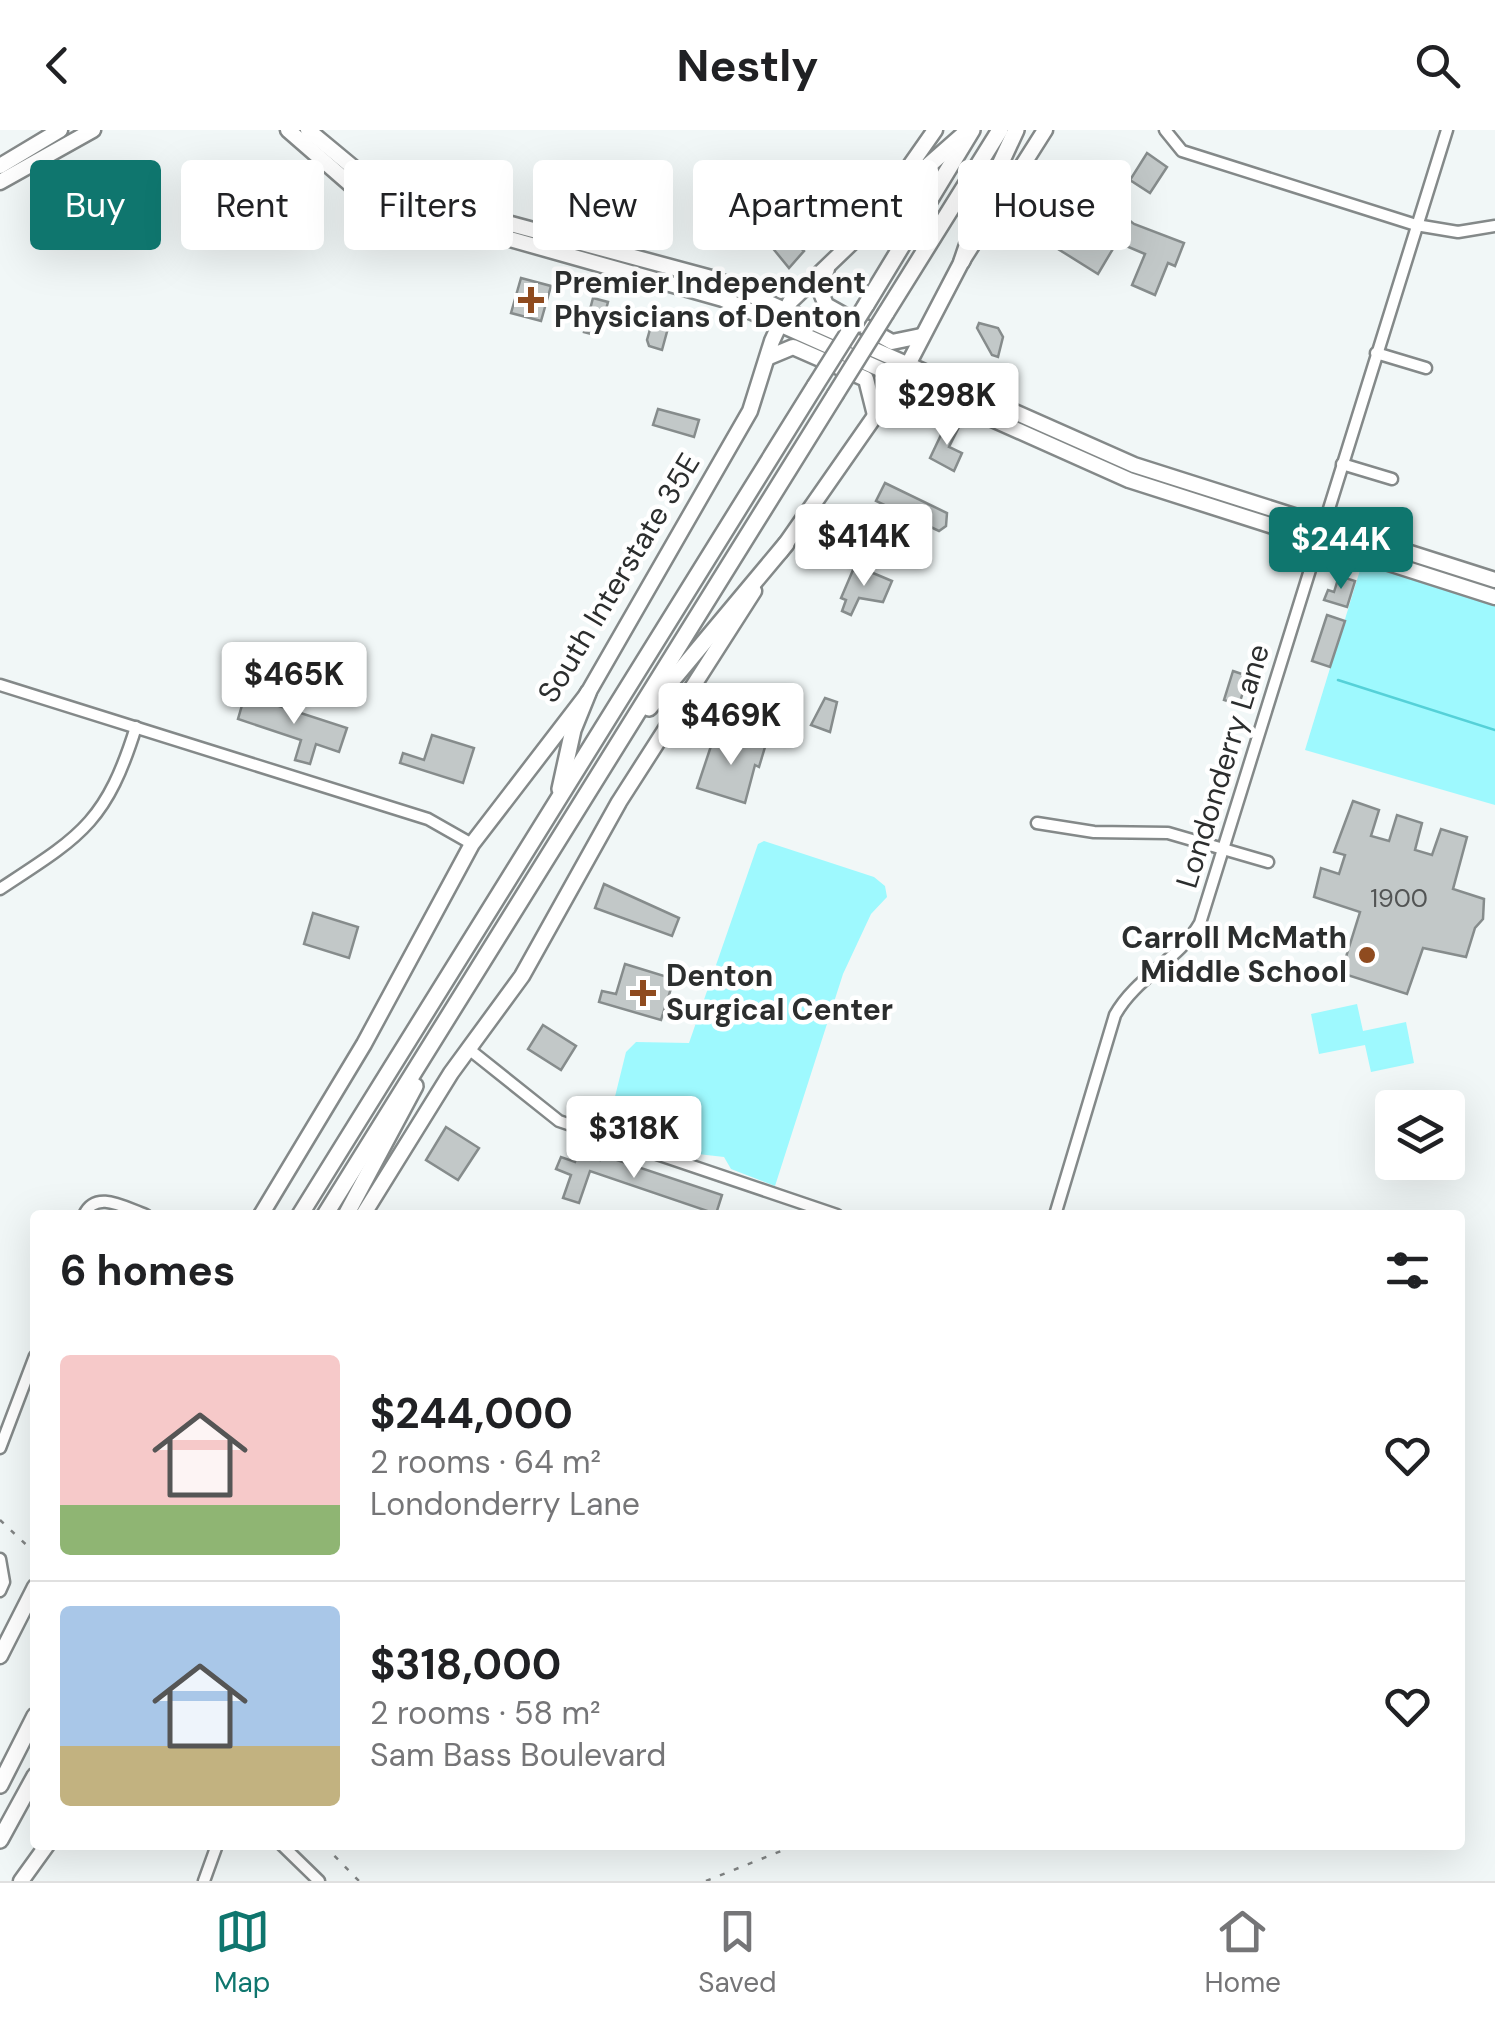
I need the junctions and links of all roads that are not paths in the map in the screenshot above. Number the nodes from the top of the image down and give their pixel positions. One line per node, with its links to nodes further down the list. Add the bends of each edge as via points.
1 (93, 130): 11 (main road)
2 (288, 130): 21 (main road, via 350,184 392,204)
3 (308, 130): 21 (main road, via 355,169 400,194)
4 (935, 130): 12 (main road, South Interstate 35E)
5 (971, 130): 13 (highway); 41 (highway, bridge)
6 (1000, 130): 40 (highway, bridge)
7 (1016, 130): 19 (highway)
8 (1045, 130): 19 (main road)
9 (1165, 130): 16 (street, via 1182,151)
10 (1447, 130): 16 (street, Londonderry Lane)
11 (59, 137): 14 (main road); 15 (main road)
12 (915, 160)
13 (936, 160)
14 (0, 166)
15 (0, 182)
16 (1416, 224): 17 (street, via 1458,232); 24 (street, Londonderry Lane)
17 (1495, 226)
18 (842, 250): 20 (main road, South Interstate 35E)
19 (962, 261): 23 (main road)
20 (829, 264): 22 (main road, South Interstate 35E, via 796,294); 23 (main road, via 820,288 826,306 892,342)
21 (658, 272): 22 (main road, via 714,279)
22 (784, 317): 25 (main road, South Interstate 35E); 27 (main road)
23 (922, 336): 27 (main road)
24 (1376, 353): 26 (street); 29 (street, Londonderry Lane)
25 (769, 357): 28 (main road, via 793,347 866,379); 38 (main road, South Interstate 35E, via 750,411)
26 (1426, 368)
27 (903, 373): 28 (main road); 30 (main road); 32 (main road)
28 (875, 415): 34 (main road)
29 (1342, 464): 31 (street); 33 (street, Londonderry Lane)
30 (1134, 465): 32 (main road); 33 (main road)
31 (1392, 479)
32 (1128, 480): 33 (main road)
33 (1320, 535): 35 (main road); 36 (main road); 44 (street, Londonderry Lane)
34 (786, 544): 40 (highway); 48 (main road)
35 (1495, 580)
36 (1495, 596)
37 (0, 685): 39 (street)
38 (588, 693): 41 (highway); 43 (main road, South Interstate 35E)
39 (136, 727): 43 (street, via 428,819); 46 (street, via 101,812 72,842)
40 (629, 729): 47 (highway)
41 (557, 800): 52 (highway)
42 (1037, 823): 44 (street, via 1168,833)
43 (472, 844): 51 (main road, South Interstate 35E)
44 (1225, 847): 45 (street); 57 (street, Londonderry Lane, via 1190,940 1125,996 1115,1015)
45 (1268, 862)
46 (0, 889)
47 (444, 1021): 53 (highway); 54 (highway)
48 (470, 1050): 55 (main road); 56 (street, via 559,1120)
49 (89, 1210): 50 (street, via 100,1200)
50 (131, 1210)
51 (264, 1210)
52 (303, 1210)
53 (328, 1210)
54 (349, 1210)
55 (366, 1210)
56 (821, 1210)
57 (1056, 1210)
58 (30, 1369): 59 (street)
59 (0, 1448)
60 (0, 1559): 61 (street)
61 (0, 1591)
62 (30, 1597): 63 (main road)
63 (0, 1656)
64 (30, 1726): 65 (highway)
65 (0, 1785)
66 (30, 1785): 67 (highway)
67 (0, 1840)
68 (43, 1850): 71 (main road)
69 (215, 1850): 72 (street)
70 (287, 1850): 73 (street)
71 (21, 1881)
72 (204, 1881)
73 (319, 1881)

